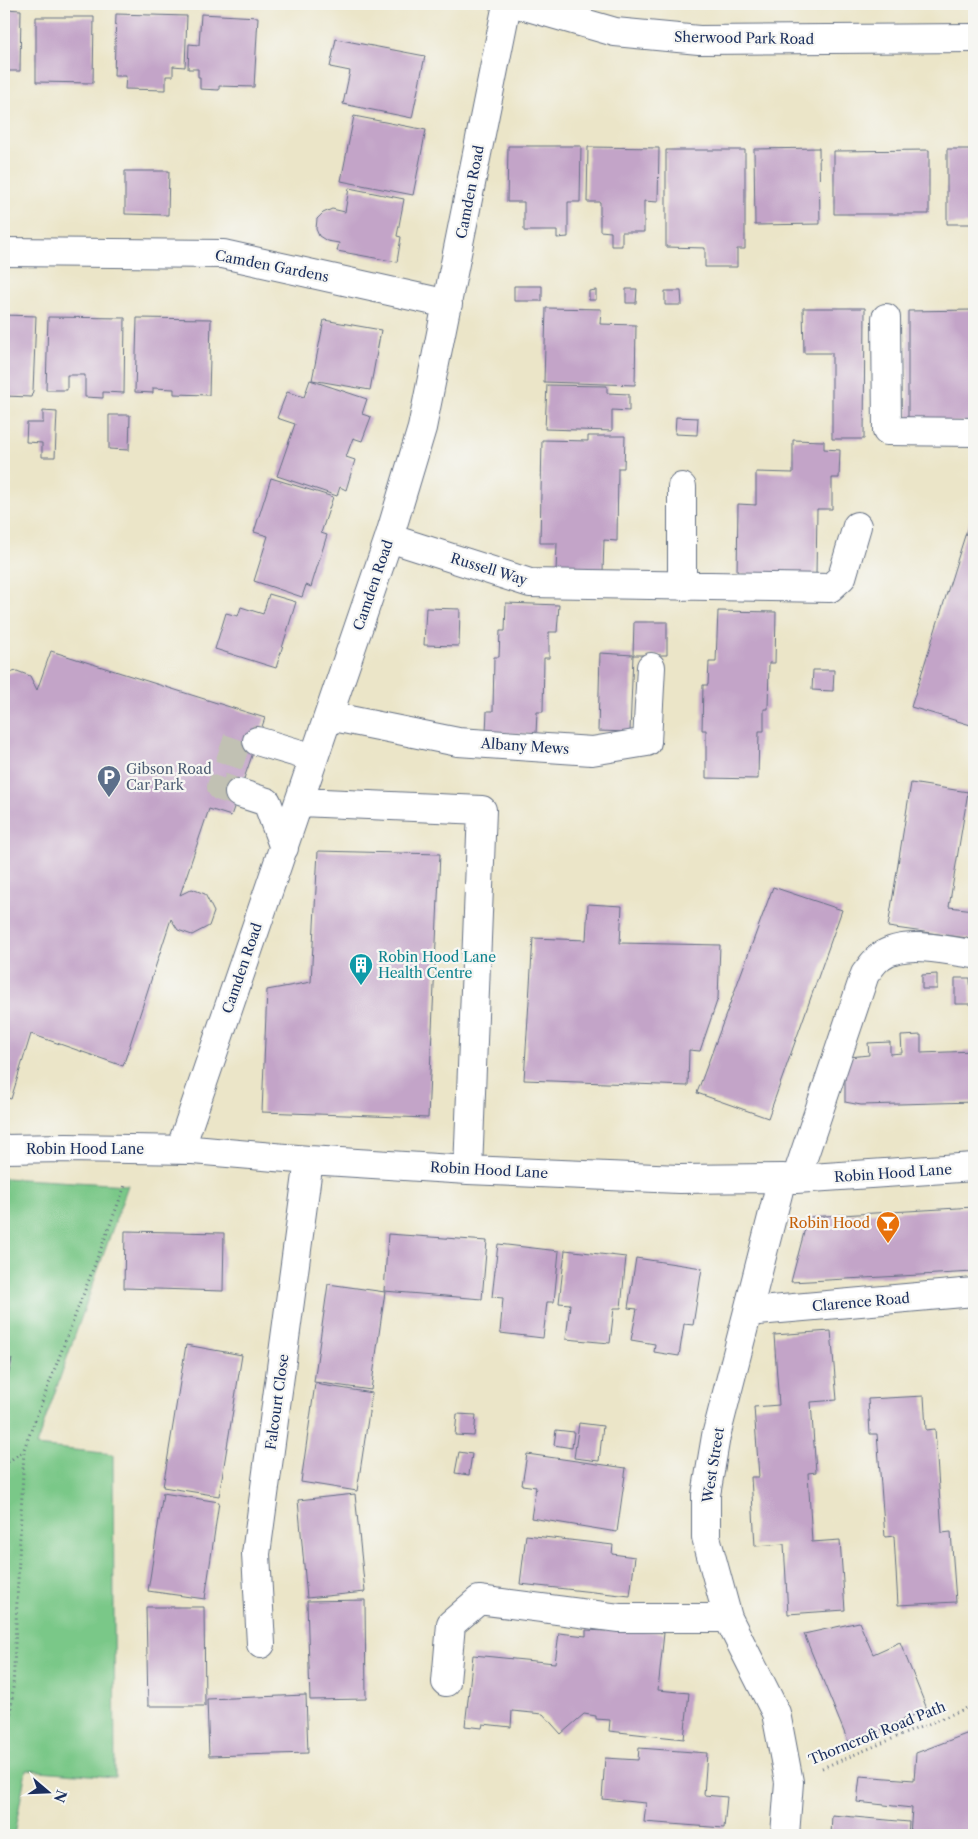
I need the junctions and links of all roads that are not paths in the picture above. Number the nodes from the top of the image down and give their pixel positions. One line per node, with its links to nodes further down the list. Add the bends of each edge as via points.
1 (507, 4): 5 (street, Camden Road)
2 (518, 4): 3 (street, Sherwood Park Road, via 615,32 699,40)
3 (974, 38)
4 (4, 252): 5 (street, Camden Gardens, via 223,254)
5 (448, 304): 10 (street, Camden Road, via 422,428)
6 (886, 318): 7 (street, via 887,431)
7 (974, 432)
8 (682, 487): 11 (street)
9 (857, 526): 11 (street, Russell Way, via 842,577 830,588)
10 (389, 538): 11 (street, Russell Way, via 530,583); 13 (street, Camden Road)
11 (682, 586)
12 (651, 666): 13 (street, Albany Mews, via 647,742 592,751 458,742)
13 (329, 716): 15 (street, Camden Road)
14 (257, 741): 15 (street)
15 (314, 758): 17 (street, Camden Road)
16 (239, 793): 18 (street, via 267,802)
17 (300, 802): 18 (street, Camden Road); 24 (street, via 482,810)
18 (284, 848): 21 (street, Camden Road)
19 (974, 954): 25 (street, West Street, via 907,948 880,956 872,965 865,974)
20 (4, 1149): 21 (street, Robin Hood Lane)
21 (180, 1150): 22 (street, Robin Hood Lane)
22 (309, 1160): 24 (street, Robin Hood Lane); 29 (street, Falcourt Close, via 256,1554)
23 (974, 1168): 25 (street, Robin Hood Lane)
24 (468, 1170): 25 (street, Robin Hood Lane, via 680,1179)
25 (789, 1178): 27 (street, West Street)
26 (974, 1292): 27 (street, Clarence Road)
27 (748, 1312): 28 (street, West Street, via 716,1436 706,1495 706,1537)
28 (728, 1618): 30 (street, via 619,1618 479,1600 450,1624); 31 (street, West Street, via 776,1713 788,1782)
29 (261, 1644)
30 (446, 1682)
31 (785, 1835)

